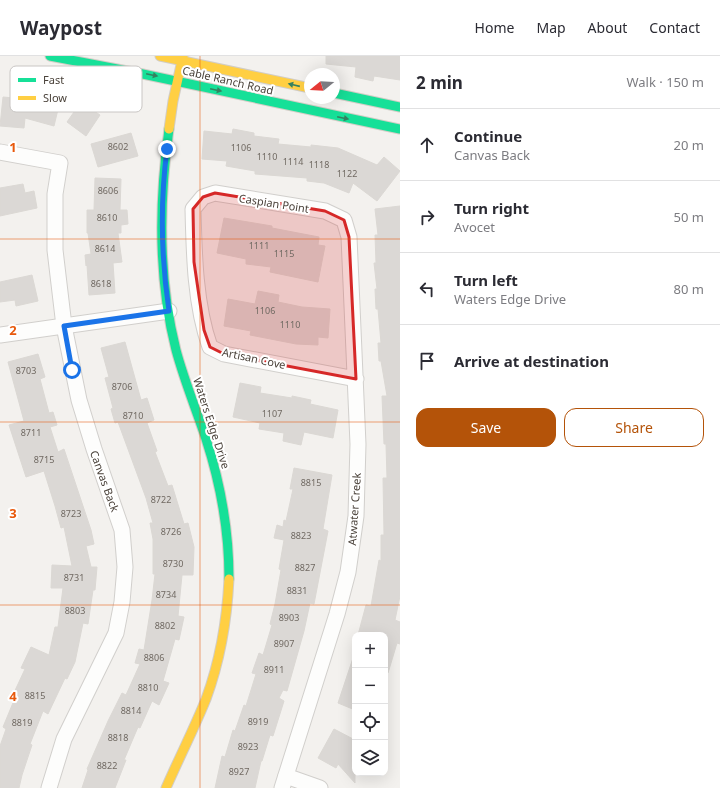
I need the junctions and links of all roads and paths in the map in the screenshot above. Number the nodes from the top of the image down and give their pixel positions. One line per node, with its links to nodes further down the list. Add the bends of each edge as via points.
1 (50, 56): 4 (street, Cable Ranch Road, one-way to 4)
2 (160, 56): 3 (street, Cable Ranch Road)
3 (183, 58): 6 (street, Waters Edge Drive); 7 (street, Cable Ranch Road, one-way to 3)
4 (101, 66)
5 (142, 74): 6 (street, Cable Ranch Road, one-way to 6)
6 (178, 81): 10 (street, Cable Ranch Road, one-way to 10); 14 (street, Waters Edge Drive, via 169,130 163,196 163,259)
7 (304, 87)
8 (340, 94): 9 (street)
9 (400, 106)
10 (400, 129)
11 (0, 152): 15 (street, Canvas Back, via 60,163 55,194 55,250)
12 (203, 197): 13 (street, Caspian Point, via 215,193 317,209); 17 (street, Artisan Cove, via 193,209 194,262 204,330 210,347 224,354)
13 (344, 220): 17 (street, Atwater Creek, via 349,237)
14 (169, 311): 15 (street); 20 (street, Waters Edge Drive, via 183,374 222,497 229,572 225,622 214,673 196,723)
15 (64, 326): 16 (street); 19 (street, Canvas Back, via 79,400 122,530 125,567 116,633 64,739)
16 (0, 335)
17 (356, 379): 18 (street, Atwater Creek, via 356,516 348,572)
18 (284, 782): 21 (street)
19 (49, 788)
20 (166, 788)
21 (320, 788)

